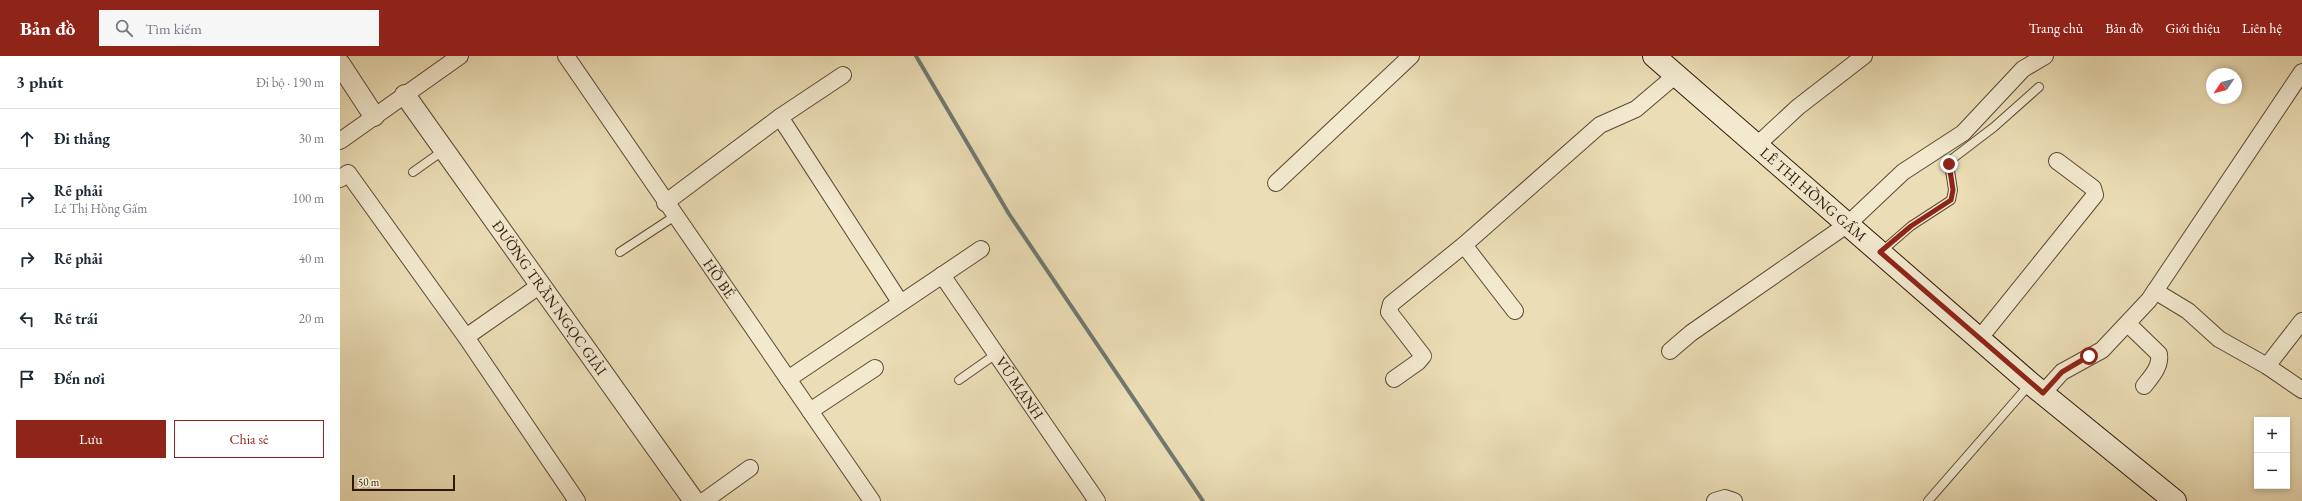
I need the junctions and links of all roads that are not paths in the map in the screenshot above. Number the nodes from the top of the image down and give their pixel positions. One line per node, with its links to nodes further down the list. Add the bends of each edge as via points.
1 (460, 56): 11 (street)
2 (566, 56): 21 (street, HỒ BÉ)
3 (1411, 56): 20 (street)
4 (1864, 56): 15 (street, via 1798,107)
5 (2045, 56): 23 (street, via 2022,69 1963,132 1904,172)
6 (1667, 63): 15 (main road, LÊ THỊ HỒNG GẤM); 24 (street, via 1636,109 1600,125)
7 (340, 64): 12 (street)
8 (2302, 72): 30 (street)
9 (844, 75): 13 (street)
10 (2039, 87): 27 (lane, via 1952,159 1949,164 1953,190 1951,200 1911,226)
11 (405, 95): 12 (street); 16 (street, ĐƯỜNG TRẦN NGỌC GIẢI)
12 (374, 116): 14 (street)
13 (780, 117): 21 (street); 31 (street)
14 (340, 140)
15 (1757, 145): 23 (main road, LÊ THỊ HỒNG GẤM)
16 (444, 150): 18 (lane); 29 (street, ĐƯỜNG TRẦN NGỌC GIẢI)
17 (2057, 161): 36 (street, via 2093,188 2095,195)
18 (413, 172)
19 (340, 179): 35 (street, via 348,173)
20 (1276, 183)
21 (665, 203): 22 (street, HỒ BÉ)
22 (675, 216): 26 (lane); 41 (street, HỒ BÉ)
23 (1848, 224): 27 (main road, LÊ THỊ HỒNG GẤM); 37 (street, via 1691,333)
24 (1464, 245): 32 (street); 42 (street, via 1389,308 1389,312 1423,356)
25 (980, 249): 28 (street)
26 (620, 252)
27 (1880, 252): 36 (main road, LÊ THỊ HỒNG GẤM)
28 (942, 275): 31 (street); 38 (street, VŨ MẠNH)
29 (539, 286): 35 (street); 50 (street, ĐƯỜNG TRẦN NGỌC GIẢI)
30 (2155, 291): 34 (street); 39 (street, via 2188,312 2219,339)
31 (900, 302): 41 (street)
32 (1515, 311)
33 (2302, 321): 39 (street)
34 (2128, 324): 44 (street, via 2159,354 2158,366); 45 (street, via 2102,350)
35 (466, 337): 49 (street)
36 (1979, 339): 45 (main road, LÊ THỊ HỒNG GẤM)
37 (1670, 351)
38 (996, 354): 43 (lane); 53 (street, VŨ MẠNH)
39 (2267, 366): 46 (street)
40 (875, 368): 47 (street)
41 (788, 379): 47 (street, HỒ BÉ)
42 (1394, 379)
43 (959, 380)
44 (2144, 386)
45 (2037, 388): 56 (lane); 57 (main road, LÊ THỊ HỒNG GẤM)
46 (2302, 390)
47 (810, 411): 52 (street, HỒ BÉ)
48 (750, 468): 51 (street)
49 (577, 501)
50 (694, 501)
51 (704, 501)
52 (872, 501)
53 (1097, 501)
54 (1716, 501): 55 (street, via 1725,498)
55 (1734, 501)
56 (1928, 501)
57 (2175, 501)

